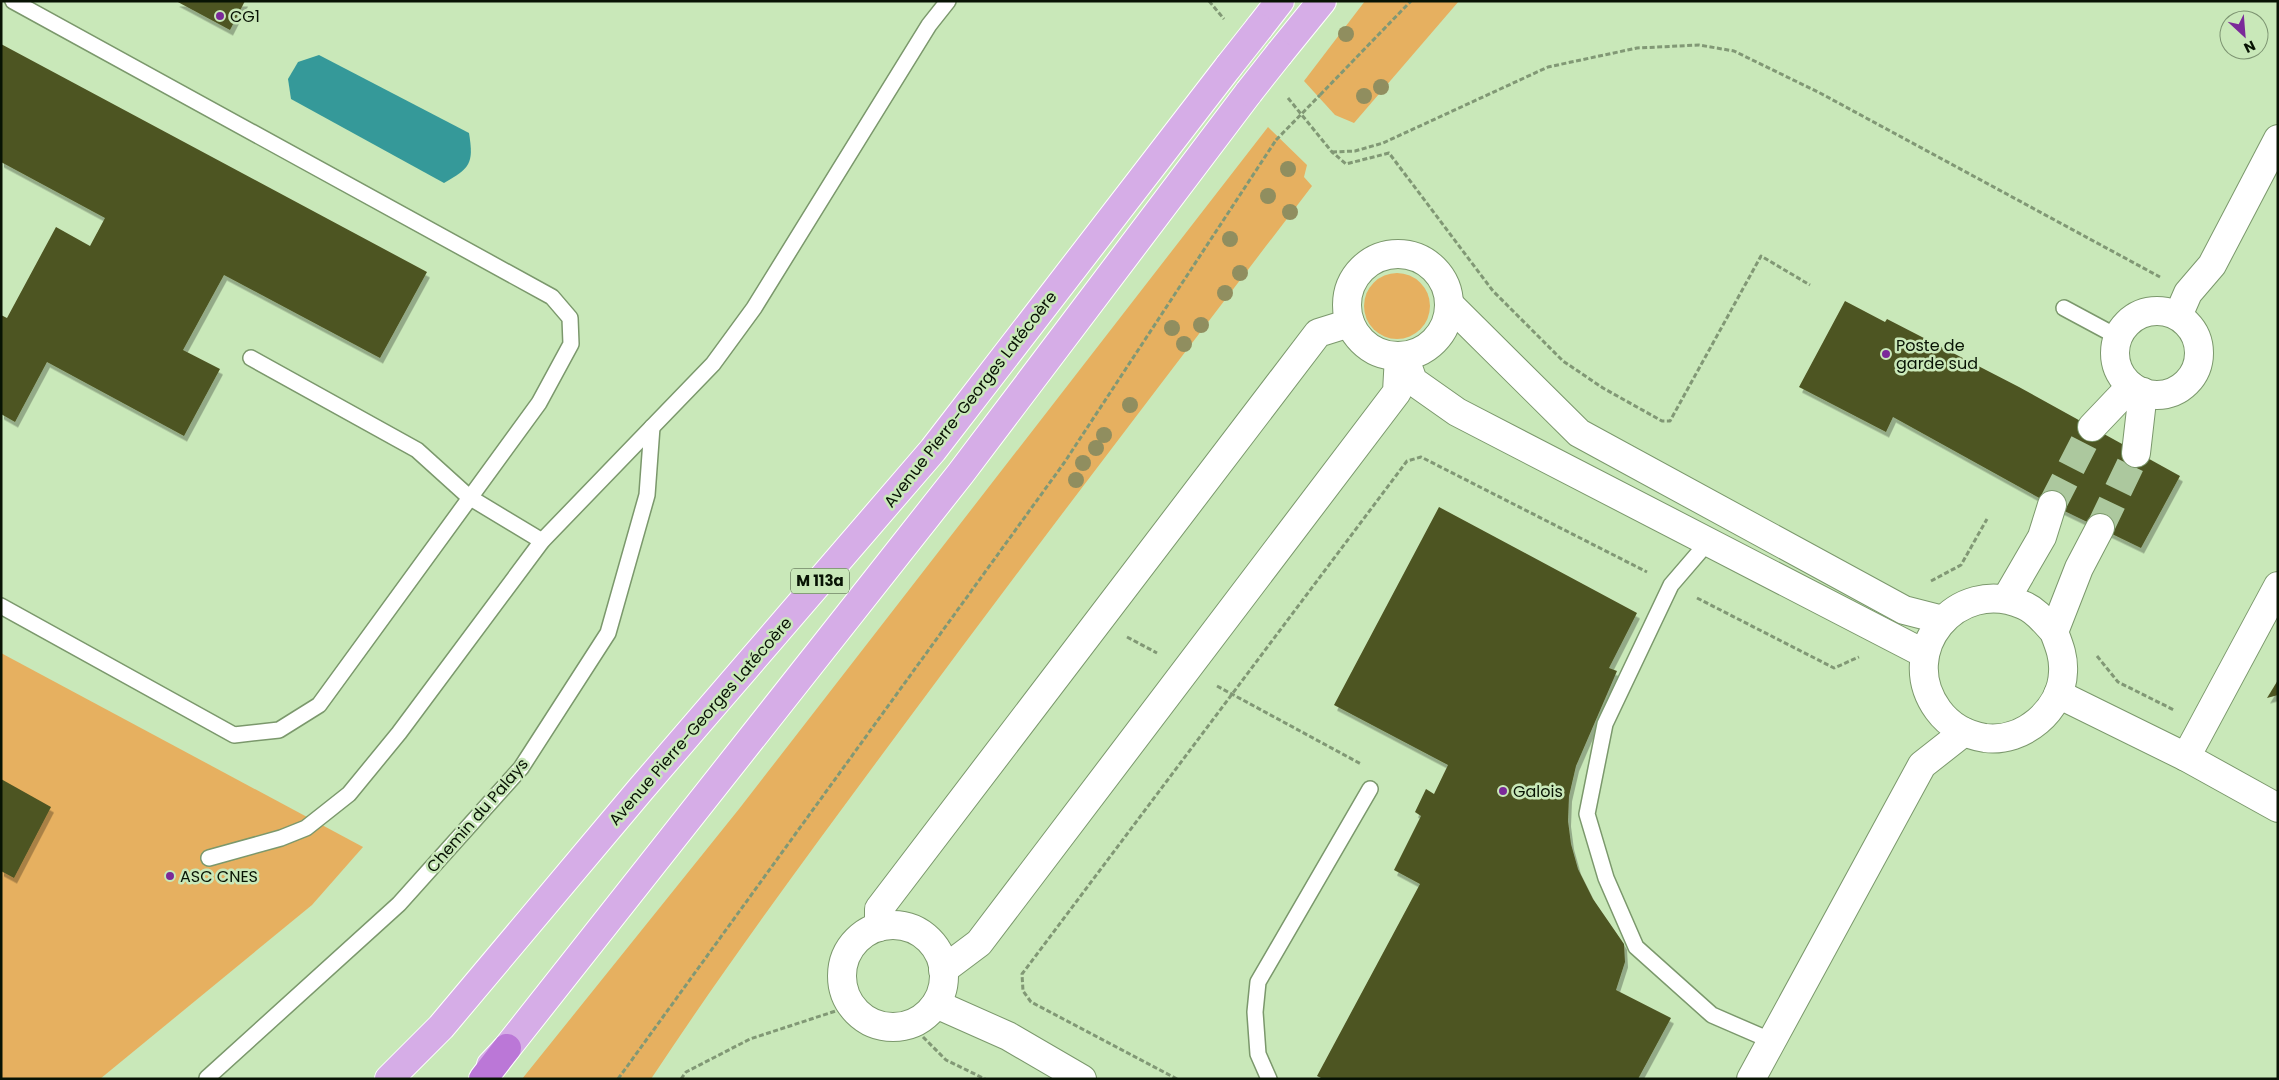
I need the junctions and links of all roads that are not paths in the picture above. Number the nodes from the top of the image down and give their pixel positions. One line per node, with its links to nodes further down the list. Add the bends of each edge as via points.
1 (13, 1): 19 (lane, via 552,297 570,318 571,344 539,403)
2 (948, 1): 16 (lane, via 928,25 754,308 713,364)
3 (1275, 1): 6 (main road)
4 (1280, 1): 6 (main road, Avenue Pierre-Georges Latécoère / M 113a)
5 (1322, 1): 40 (main road, M 113a, bridge, via 1249,92 961,473)
6 (1259, 28): 42 (main road, Avenue Pierre-Georges Latécoère / M 113a, bridge, via 933,450 441,1027)
7 (2278, 139): 9 (street, via 2212,265)
8 (1449, 304): 11 (street, via 1445,287 1436,272 1423,261 1407,255 1389,255 1363,268 1353,280 1348,294); 13 (street, via 1447,319 1436,338 1418,352); 27 (street, via 1579,433 1904,610)
9 (2183, 304): 12 (street, via 2137,316 2126,324); 15 (street, via 2199,350 2198,364 2192,376 2170,393 2156,394)
10 (2064, 308): 12 (lane)
11 (1350, 324): 13 (street, via 1369,348); 36 (street, via 1318,333 879,909)
12 (2118, 337): 15 (street, via 2116,363 2122,376)
13 (1401, 356): 23 (street, via 1414,382 1456,412); 37 (street, via 1397,392 979,943)
14 (251, 358): 19 (lane, via 417,450)
15 (2137, 389): 17 (street); 18 (street)
16 (652, 427): 22 (lane); 41 (lane, Chemin du Palays, via 647,495 608,633 520,768 399,904)
17 (2092, 427)
18 (2136, 453)
19 (469, 497): 22 (lane); 26 (lane, via 319,705 279,730 234,735)
20 (2052, 505): 25 (street, via 2042,536)
21 (2100, 528): 28 (street)
22 (542, 541): 35 (lane, via 349,794 306,828)
23 (1708, 542): 29 (street); 39 (lane, via 1672,585 1605,724 1587,814 1606,878 1636,947 1712,1015)
24 (2278, 586): 32 (street)
25 (2006, 599): 27 (street, via 1988,598 1971,602); 28 (street, via 2024,605)
26 (1, 606)
27 (1943, 620): 29 (street, via 1931,636)
28 (2054, 632): 30 (street, via 2062,652 2063,673)
29 (1925, 654): 31 (street, via 1923,677 1931,700 1945,719)
30 (2058, 694): 31 (street, via 2047,713 2030,728 2008,736 1986,738); 32 (street)
31 (1964, 732): 39 (street, via 1922,765)
32 (2186, 757): 34 (street)
33 (1370, 789): 46 (lane, via 1258,982 1255,1012 1258,1054)
34 (2278, 808)
35 (209, 858)
36 (879, 927): 37 (street, via 897,926 914,930 928,939 938,953); 38 (street, via 852,945 844,960 841,976 851,1006 863,1018 894,1028 910,1025)
37 (943, 970): 38 (street, via 944,982)
38 (936, 1004): 45 (street, via 1008,1036)
39 (1772, 1041): 47 (street)
40 (507, 1048): 43 (main road, M 113a); 44 (highway)
41 (207, 1078)
42 (389, 1079)
43 (478, 1079)
44 (483, 1079)
45 (1082, 1079)
46 (1269, 1079)
47 (1751, 1079)

